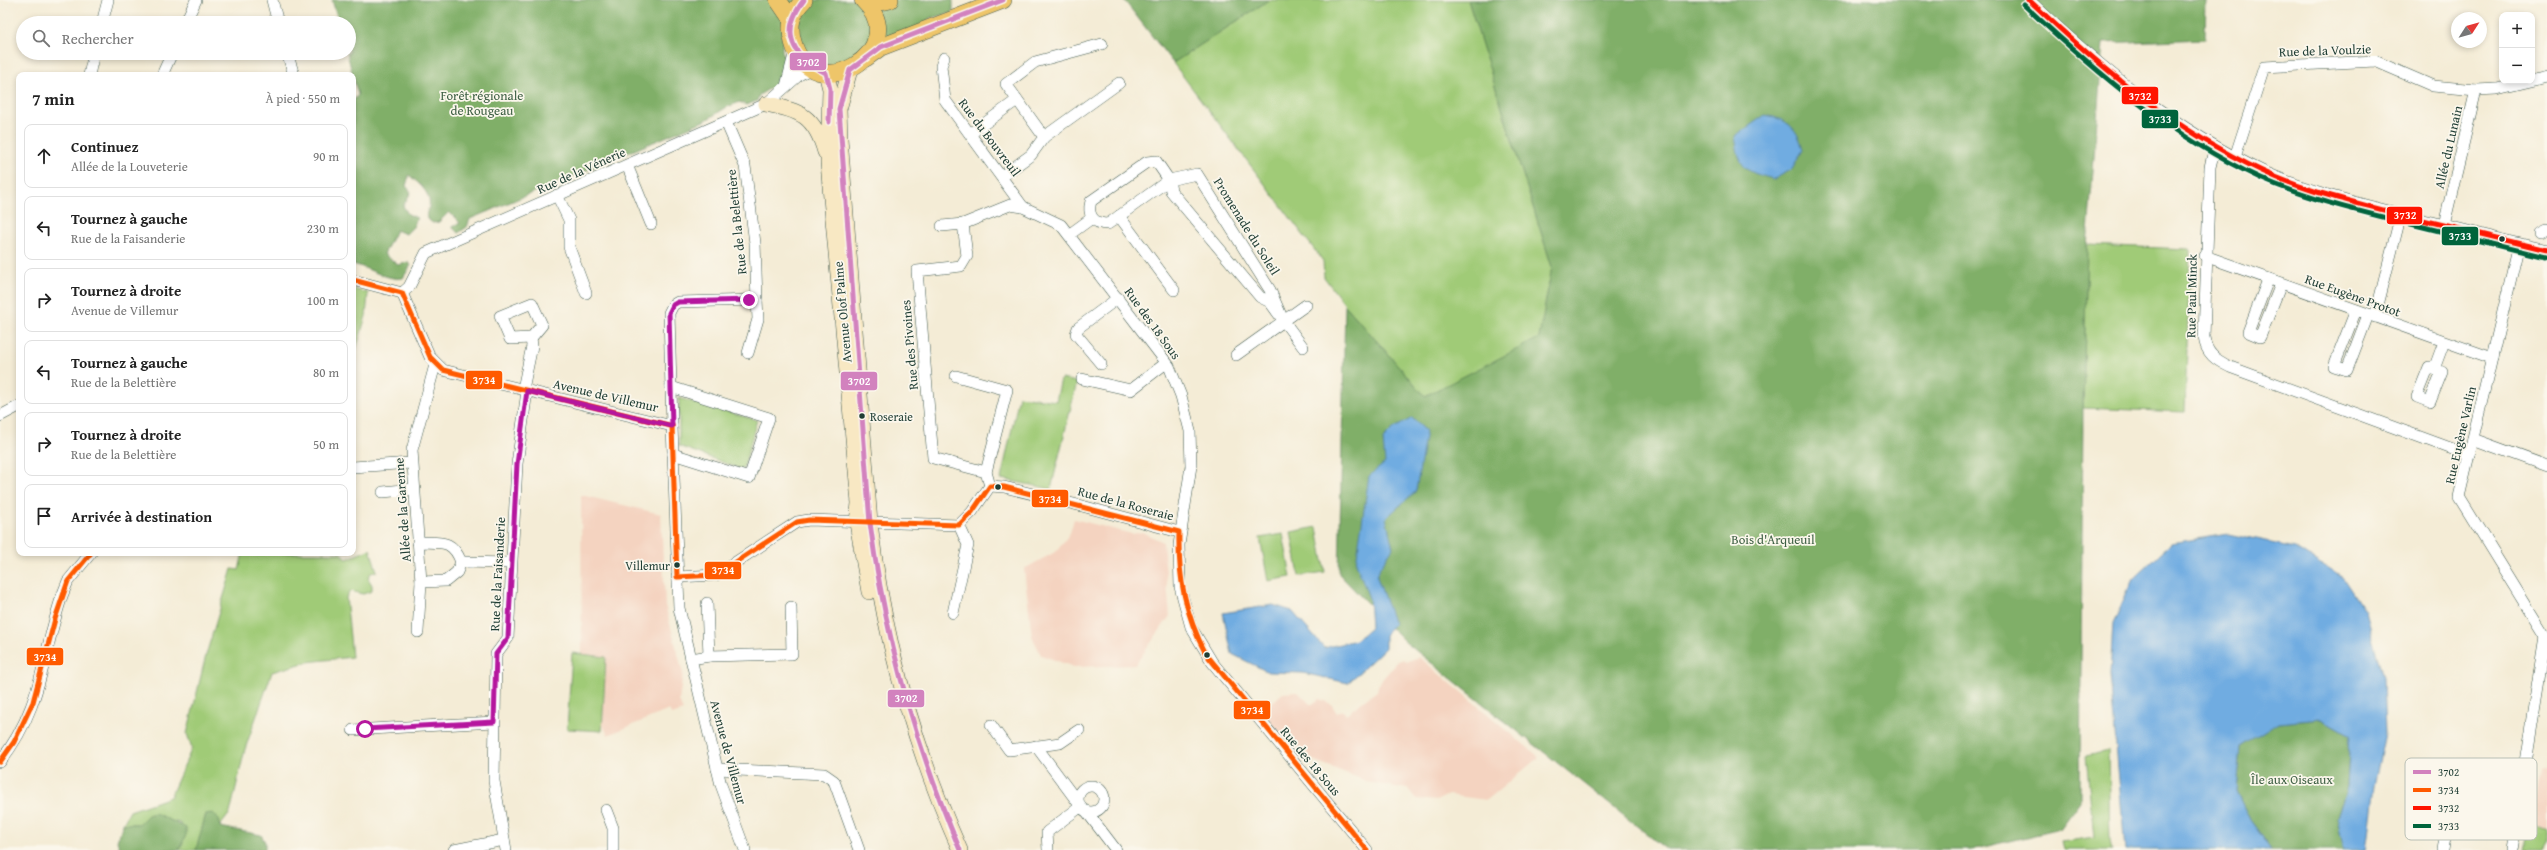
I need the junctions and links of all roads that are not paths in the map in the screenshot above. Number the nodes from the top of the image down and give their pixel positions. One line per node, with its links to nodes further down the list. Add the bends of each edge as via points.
1 (108, 0): 10 (street)
2 (196, 0): 11 (street)
3 (272, 0): 12 (street)
4 (778, 0): 13 (main road)
5 (804, 0): 13 (main road, via 796,8)
6 (890, 0): 9 (main road)
7 (1003, 0): 16 (main road, via 881,47)
8 (2029, 0): 35 (street, via 2132,90)
9 (866, 2): 16 (main road, via 874,17 876,32 874,45)
10 (104, 16)
11 (188, 16)
12 (276, 16)
13 (791, 19): 15 (main road, via 790,31)
14 (1102, 44): 30 (street, via 1035,62 1006,84)
15 (795, 51): 21 (main road); 28 (street)
16 (866, 58): 22 (main road)
17 (944, 58): 33 (street, Rue du Bouvreuil, via 941,66 945,100)
18 (92, 60): 23 (street)
19 (169, 60): 24 (street)
20 (289, 60): 25 (street)
21 (819, 70): 22 (main road); 28 (street, Rue de la Vénerie); 37 (main road, Avenue Olof Palme, via 830,89)
22 (850, 70): 93 (main road, Avenue Olof Palme, via 839,109)
23 (90, 72)
24 (163, 72)
25 (293, 72)
26 (2547, 77): 29 (street, Rue de la Voulzie, via 2497,89)
27 (1119, 83): 34 (street)
28 (786, 86): 31 (street, Rue de la Vénerie)
29 (2476, 90): 36 (street, Rue de la Voulzie, via 2434,86 2375,61 2264,67); 49 (street, Allée du Lunain)
30 (1017, 100): 33 (street); 34 (street)
31 (766, 104): 32 (street, Rue de la Vénerie); 37 (main road, via 797,111 814,124)
32 (726, 122): 38 (street, Rue de la Vénerie); 61 (street, Rue de la Belettière, via 745,166 755,243)
33 (970, 134): 39 (street, Rue du Bouvreuil)
34 (1044, 137): 39 (street, via 1031,155)
35 (2215, 146): 36 (street); 53 (street, Rue Paul Minck, via 2210,167)
36 (2235, 157): 49 (street, via 2263,171 2337,198)
37 (828, 162): 93 (main road, Avenue Olof Palme, via 850,415)
38 (627, 164): 41 (street, Rue de la Vénerie); 45 (street)
39 (1002, 176): 42 (street, Rue du Bouvreuil)
40 (1169, 180): 43 (street, Promenade du Soleil); 44 (street, Promenade du Soleil, via 1156,161 1147,162 1091,201 1088,209); 65 (street, Promenade du Soleil, via 1171,190 1260,297 1270,302); 65 (street, Promenade du Soleil, via 1197,174 1270,290)
41 (557, 195): 58 (street, Rue de la Vénerie, via 426,253 409,287); 59 (street, via 569,220 569,247)
42 (1023, 207): 46 (street, Rue des 18 Sous, via 1010,205); 50 (street, Rue des 18 Sous, via 1062,224)
43 (1119, 216): 44 (street, Promenade du Soleil, via 1108,224 1101,224); 57 (street)
44 (1092, 218): 50 (street)
45 (651, 224)
46 (963, 224): 47 (street, Rue des 18 Sous); 89 (street, Rue des Pivoines, via 967,256 961,266 917,271 932,458)
47 (942, 226)
48 (2398, 226): 64 (street)
49 (2444, 226): 51 (street)
50 (1070, 234): 60 (street, Rue des 18 Sous)
51 (2519, 244): 52 (street); 71 (street, Rue Eugène Varlin)
52 (2547, 250)
53 (2206, 256): 54 (street, Rue Eugène Protot); 85 (street, Rue Paul Minck, via 2204,337 2210,355 2230,367)
54 (2268, 280): 56 (street, Rue Eugène Protot); 56 (street, via 2248,332 2260,337)
55 (356, 281): 58 (street)
56 (2281, 284): 63 (street, Rue Eugène Protot)
57 (1174, 290)
58 (402, 293): 74 (street)
59 (586, 293)
60 (1118, 298): 72 (street, Rue des 18 Sous); 73 (street, via 1078,328 1076,334)
61 (757, 300): 69 (street, Rue de la Belettière, via 758,319); 78 (street, via 678,302 673,305 669,313)
62 (1306, 305): 65 (street)
63 (2356, 310): 64 (street, Rue Eugène Protot); 64 (street, via 2334,366 2347,370)
64 (2371, 316): 67 (street, Rue Eugène Protot)
65 (1283, 320): 68 (street, Promenade du Soleil); 70 (street)
66 (531, 338): 79 (street, Rue de la Faisanderie)
67 (2444, 342): 71 (street, Rue Eugène Protot); 75 (street)
68 (1303, 347)
69 (748, 353)
70 (1236, 354)
71 (2492, 358): 83 (street, Rue Eugène Varlin)
72 (1166, 363): 77 (street, via 1131,390); 95 (street, Rue des 18 Sous, via 1181,396 1190,431 1191,466)
73 (1101, 364)
74 (435, 365): 79 (street, Avenue de Villemur, via 443,370); 86 (street, Allée de la Garenne, via 412,450)
75 (2434, 369)
76 (956, 376): 89 (street, via 1007,390)
77 (1082, 379)
78 (671, 387): 82 (street); 84 (street, via 769,418 749,478)
79 (525, 390): 82 (street, Avenue de Villemur); 99 (street, Rue de la Faisanderie)
80 (16, 408): 81 (street)
81 (0, 416)
82 (672, 426): 84 (street, Avenue de Villemur)
83 (2473, 439): 85 (street, Rue Eugène Varlin); 87 (street)
84 (673, 454): 100 (street, Avenue de Villemur)
85 (2469, 455): 106 (street, Rue Eugène Varlin, via 2459,497)
86 (412, 462): 88 (street); 91 (street, Allée de la Garenne)
87 (2547, 466)
88 (356, 467)
89 (986, 472): 90 (street)
90 (990, 486): 94 (street, via 972,512); 95 (street, Rue de la Roseraie, via 1004,487)
91 (413, 489): 92 (street); 96 (street, Allée de la Garenne)
92 (383, 492)
93 (863, 523): 94 (street); 100 (street, via 809,520 797,522 716,575); 126 (main road, Avenue Olof Palme, via 873,612 901,716); 127 (main road, Avenue Olof Palme, via 896,665 927,765)
94 (959, 525): 104 (street, via 968,545)
95 (1179, 532): 130 (street, Rue des 18 Sous, via 1180,587 1192,628 1206,654)
96 (418, 542): 98 (street, via 447,543 457,550); 101 (street, Allée de la Garenne)
97 (89, 556): 115 (street, via 68,581 34,702 24,728)
98 (461, 562): 99 (street); 101 (street, via 457,572 446,581)
99 (510, 563): 109 (street, Rue de la Faisanderie, via 508,638 496,654)
100 (677, 577): 108 (street, Avenue de Villemur, via 679,608)
101 (421, 582): 105 (street, Allée de la Garenne)
102 (707, 603): 107 (street)
103 (791, 607): 107 (street, via 792,654)
104 (953, 613)
105 (418, 632)
106 (2546, 635): 114 (street)
107 (709, 656): 108 (street)
108 (691, 659): 116 (street, Avenue de Villemur)
109 (494, 722): 111 (street); 121 (street, Rue de la Faisanderie, via 494,781)
110 (991, 725): 113 (street, via 1009,750)
111 (353, 730)
112 (1079, 730): 113 (street, via 1060,743)
113 (1036, 746): 117 (street)
114 (2526, 758)
115 (0, 762)
116 (717, 769): 124 (street, Avenue de Villemur, via 727,805); 125 (street, via 824,774 834,781)
117 (1082, 807): 128 (street, via 1047,832); 129 (street)
118 (606, 810): 123 (street, via 613,828)
119 (2445, 840): 131 (street)
120 (2513, 840): 132 (street)
121 (505, 845): 122 (street)
122 (454, 850)
123 (613, 850)
124 (745, 850)
125 (859, 850)
126 (950, 850)
127 (960, 850)
128 (1048, 850)
129 (1116, 850)
130 (1367, 850)
131 (2443, 850)
132 (2511, 850)

